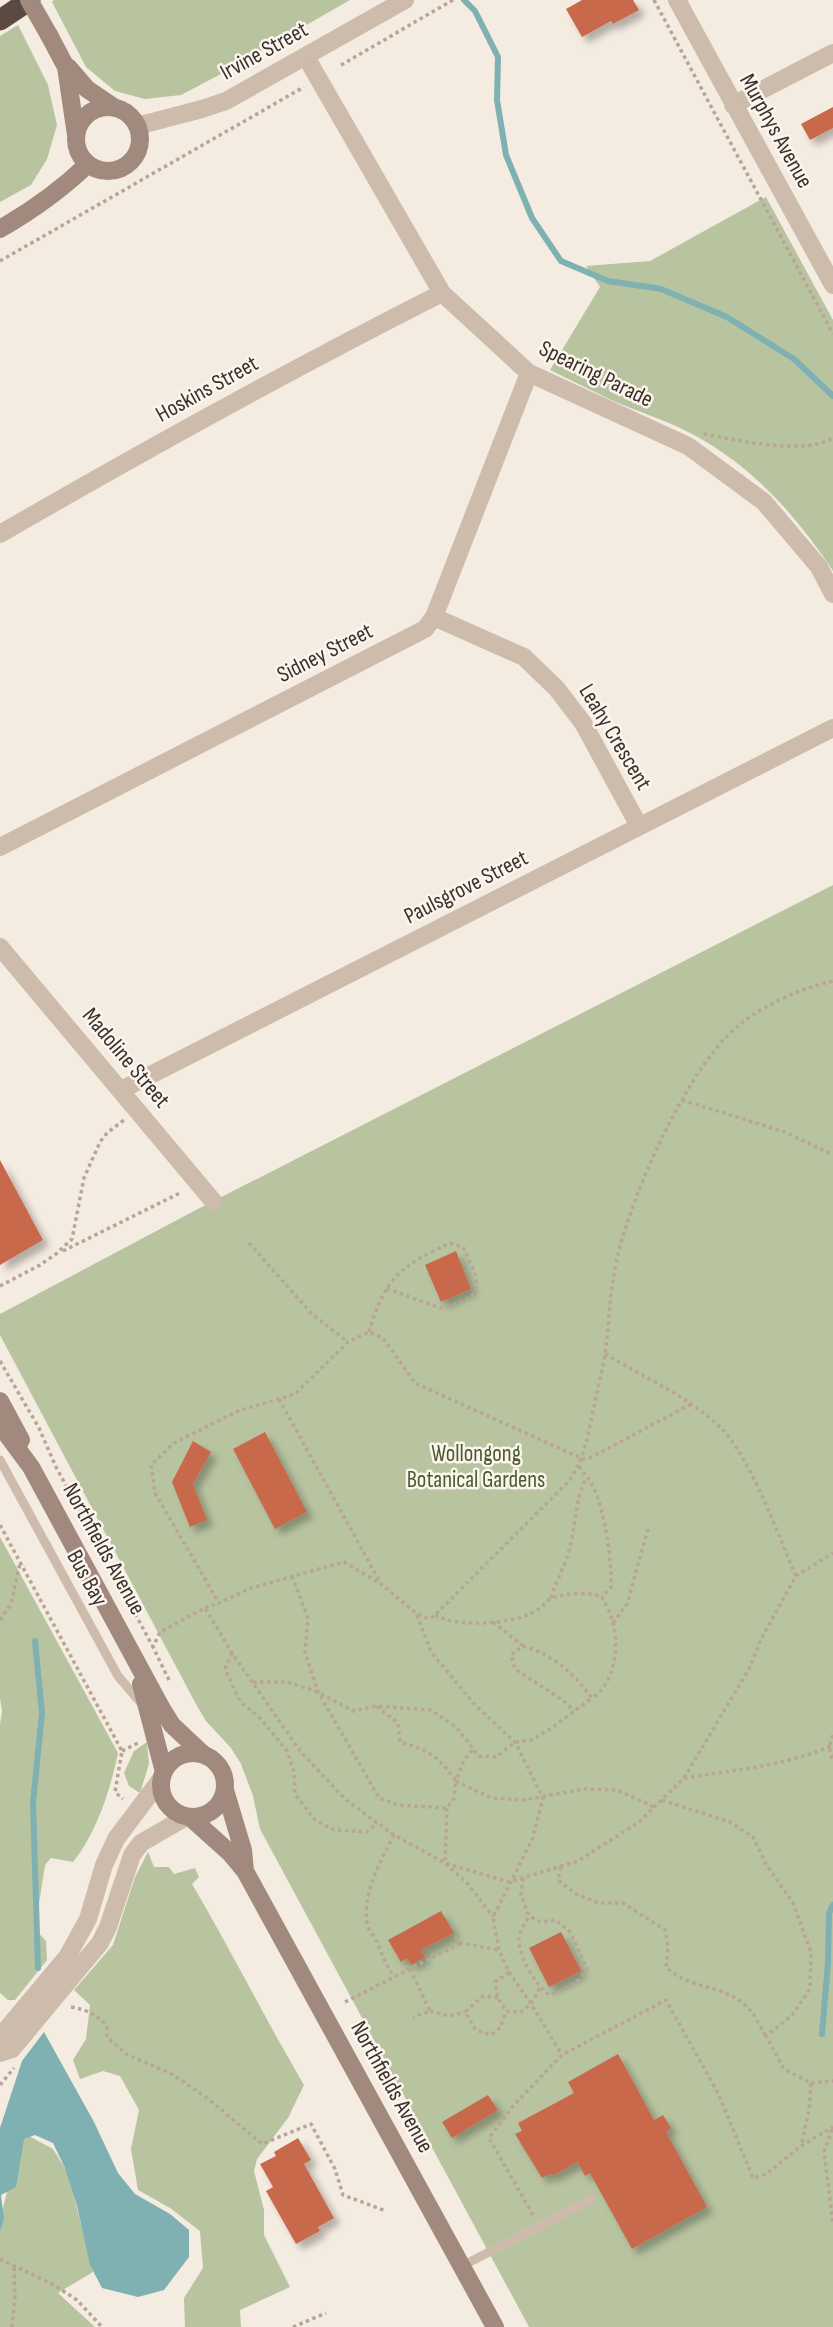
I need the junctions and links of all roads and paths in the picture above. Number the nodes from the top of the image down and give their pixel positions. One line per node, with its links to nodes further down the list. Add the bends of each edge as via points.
1 (30, 0): 6 (highway); 8 (main road, bridge)
2 (405, 0): 9 (street, Irvine Street)
3 (453, 0): 10 (path)
4 (654, 0): 21 (path)
5 (677, 0): 12 (street, Murphys Avenue)
6 (0, 20)
7 (833, 53): 12 (street)
8 (61, 57): 13 (main road, via 86,87); 15 (main road)
9 (306, 57): 14 (street, Irvine Street, via 226,101); 20 (street, Spearing Parade)
10 (341, 65)
11 (304, 87): 18 (path)
12 (733, 105): 19 (street, Murphys Avenue)
13 (115, 108): 14 (main road); 15 (main road, via 88,115)
14 (137, 126): 16 (main road, via 140,145 124,167 106,171)
15 (76, 140): 16 (main road)
16 (88, 164): 17 (main road, via 64,187)
17 (0, 229)
18 (0, 261)
19 (833, 285)
20 (442, 293): 22 (street, Spearing Parade); 25 (street, Hoskins Street, via 130,459)
21 (833, 334)
22 (529, 373): 24 (street, Spearing Parade); 27 (street)
23 (833, 438): 24 (path, via 801,446 703,434)
24 (674, 439): 26 (street, Spearing Parade, via 764,502 819,567)
25 (0, 534)
26 (833, 594)
27 (434, 617): 29 (street, Leahy Crescent, via 524,657 557,689 583,723); 30 (street, Sidney Street, via 425,629)
28 (833, 728): 29 (street, Paulsgrove Street)
29 (639, 826): 33 (street, Paulsgrove Street)
30 (0, 847)
31 (0, 947): 33 (street, Madoline Street)
32 (833, 981): 34 (path, via 761,1009 736,1028)
33 (121, 1090): 38 (street, Madoline Street)
34 (682, 1100): 36 (path, via 785,1132); 45 (path, via 626,1221 614,1274)
35 (124, 1121): 40 (path, via 100,1142 84,1178 72,1239)
36 (833, 1155)
37 (174, 1182): 40 (path, via 182,1192)
38 (213, 1201)
39 (248, 1243): 44 (path, via 312,1314)
40 (56, 1254): 41 (path)
41 (0, 1286)
42 (385, 1289): 42 (path, via 416,1259 450,1243 463,1247 479,1284 471,1298 440,1308); 43 (path)
43 (369, 1332): 44 (path); 51 (path, via 383,1338 415,1382)
44 (348, 1342): 47 (path, via 295,1394)
45 (605, 1354): 49 (path); 51 (path)
46 (0, 1361): 73 (path)
47 (279, 1399): 62 (path); 65 (path, via 238,1411 174,1443 151,1465 155,1493)
48 (0, 1401): 54 (main road, Northfields Avenue, via 18,1430)
49 (691, 1404): 51 (path); 61 (path, via 722,1429 745,1462)
50 (0, 1426): 54 (main road, Northfields Avenue)
51 (583, 1459): 53 (path)
52 (0, 1460): 81 (lane, Bus Bay, via 118,1676)
53 (579, 1465): 55 (path); 68 (path, via 570,1480)
54 (31, 1467): 75 (main road, Northfields Avenue)
55 (586, 1478): 63 (path, via 601,1508 612,1572 611,1587); 64 (path, via 578,1495 571,1545)
56 (0, 1525): 59 (path)
57 (649, 1526): 71 (path, via 628,1604)
58 (833, 1553): 61 (path)
59 (20, 1563): 69 (path, via 11,1604); 88 (path)
60 (292, 1576): 62 (path, via 344,1562); 65 (path); 78 (path, via 308,1618 305,1652)
61 (796, 1576): 92 (path, via 749,1669)
62 (381, 1584): 67 (path)
63 (602, 1597): 64 (path, via 586,1593); 71 (path)
64 (551, 1598): 70 (path, via 531,1614)
65 (219, 1603): 66 (path)
66 (205, 1608): 73 (path, via 160,1632); 74 (path)
67 (417, 1614): 68 (path, via 429,1619); 85 (path, via 431,1652 476,1706)
68 (435, 1615): 70 (path, via 447,1622)
69 (0, 1620)
70 (493, 1622): 72 (path)
71 (613, 1623): 79 (path, via 613,1665 599,1694)
72 (523, 1646): 79 (path, via 544,1652 577,1678); 82 (path, via 511,1656 515,1669)
73 (153, 1647): 76 (path)
74 (232, 1653): 77 (path); 101 (path, via 225,1669 240,1701 287,1751 295,1794 315,1820 334,1830 367,1832)
75 (134, 1655): 81 (main road, Northfields Avenue); 89 (main road, Northfields Avenue, via 172,1725)
76 (169, 1680)
77 (253, 1682): 78 (path, via 288,1682); 101 (path, via 301,1752 346,1800)
78 (318, 1692): 80 (path, via 353,1711); 99 (path, via 379,1798 398,1805)
79 (592, 1698): 82 (path)
80 (376, 1706): 87 (path, via 431,1710 456,1727); 93 (path, via 398,1723 400,1742 441,1760)
81 (148, 1710): 83 (main road, Northfields Avenue)
82 (574, 1711): 85 (path, via 531,1740)
83 (154, 1734): 88 (path); 91 (main road, Northfields Avenue)
84 (833, 1735): 86 (path)
85 (515, 1742): 87 (path, via 496,1757 480,1756); 96 (path)
86 (831, 1746): 90 (path); 92 (path, via 767,1765)
87 (472, 1750): 93 (path)
88 (122, 1751): 95 (path)
89 (204, 1755): 91 (main road, via 188,1753 173,1759); 94 (main road, via 223,1773)
90 (833, 1761)
91 (162, 1775): 100 (main road, via 166,1803); 126 (street, via 116,1839 88,1919 68,1957)
92 (684, 1778): 97 (path)
93 (456, 1781): 96 (path, via 491,1798); 99 (path)
94 (225, 1790): 100 (main road, via 207,1815); 105 (main road, Northfields Avenue)
95 (115, 1792)
96 (543, 1798): 98 (path, via 584,1789 617,1790); 107 (path, via 532,1840)
97 (661, 1800): 98 (path); 125 (path, via 730,1822 753,1837 793,1903 811,1952 810,1989 792,2015)
98 (654, 1807): 104 (path, via 589,1855)
99 (447, 1808): 103 (path)
100 (188, 1817): 105 (main road, Northfields Avenue); 127 (street, via 141,1843 124,1873 100,1942 12,2049)
101 (377, 1823): 102 (path)
102 (394, 1835): 103 (path); 115 (path, via 368,1893 367,1925)
103 (445, 1863): 107 (path); 109 (path)
104 (561, 1867): 106 (path); 125 (path, via 558,1880 576,1894 598,1903 623,1903 665,1930 666,1967 702,1987 726,1992 748,2007)
105 (245, 1871): 138 (main road, Northfields Avenue)
106 (523, 1878): 107 (path); 108 (path, via 521,1895)
107 (509, 1882): 109 (path)
108 (529, 1916): 116 (path, via 519,1943); 116 (path, via 541,1922 556,1920 570,1932 587,1969 566,1990 550,1996)
109 (493, 1917): 112 (path)
110 (455, 1937): 111 (path)
111 (461, 1943): 112 (path); 113 (path)
112 (499, 1950): 114 (path)
113 (410, 1969): 115 (path); 121 (path)
114 (509, 1972): 117 (path, via 495,1982); 119 (path)
115 (394, 1976): 118 (path)
116 (540, 1988): 119 (path)
117 (498, 1998): 122 (path); 123 (path, via 483,1996)
118 (345, 2001)
119 (531, 2004): 122 (path, via 521,2012); 128 (path)
120 (63, 2005): 133 (path, via 98,2016 107,2026 107,2037 127,2054 172,2074 262,2144 311,2124 343,2195)
121 (430, 2011): 123 (path); 124 (path)
122 (506, 2011): 123 (path, via 500,2028 490,2035 476,2030)
123 (465, 2012)
124 (413, 2017)
125 (766, 2036): 130 (path, via 784,2069)
126 (0, 2037)
127 (0, 2053)
128 (562, 2056): 131 (path, via 666,2000 718,2093 753,2178 766,2174); 135 (path, via 489,2138)
129 (833, 2081): 130 (path)
130 (811, 2083): 131 (path)
131 (801, 2146): 134 (path, via 833,2127 824,2152)
132 (592, 2199): 135 (lane)
133 (386, 2211)
134 (833, 2224)
135 (540, 2226): 138 (lane)
136 (0, 2259): 137 (path)
137 (15, 2266): 140 (path); 141 (path, via 76,2300)
138 (462, 2266): 143 (main road, Northfields Avenue)
139 (326, 2313): 142 (path)
140 (12, 2327)
141 (103, 2327)
142 (293, 2327)
143 (495, 2327)

